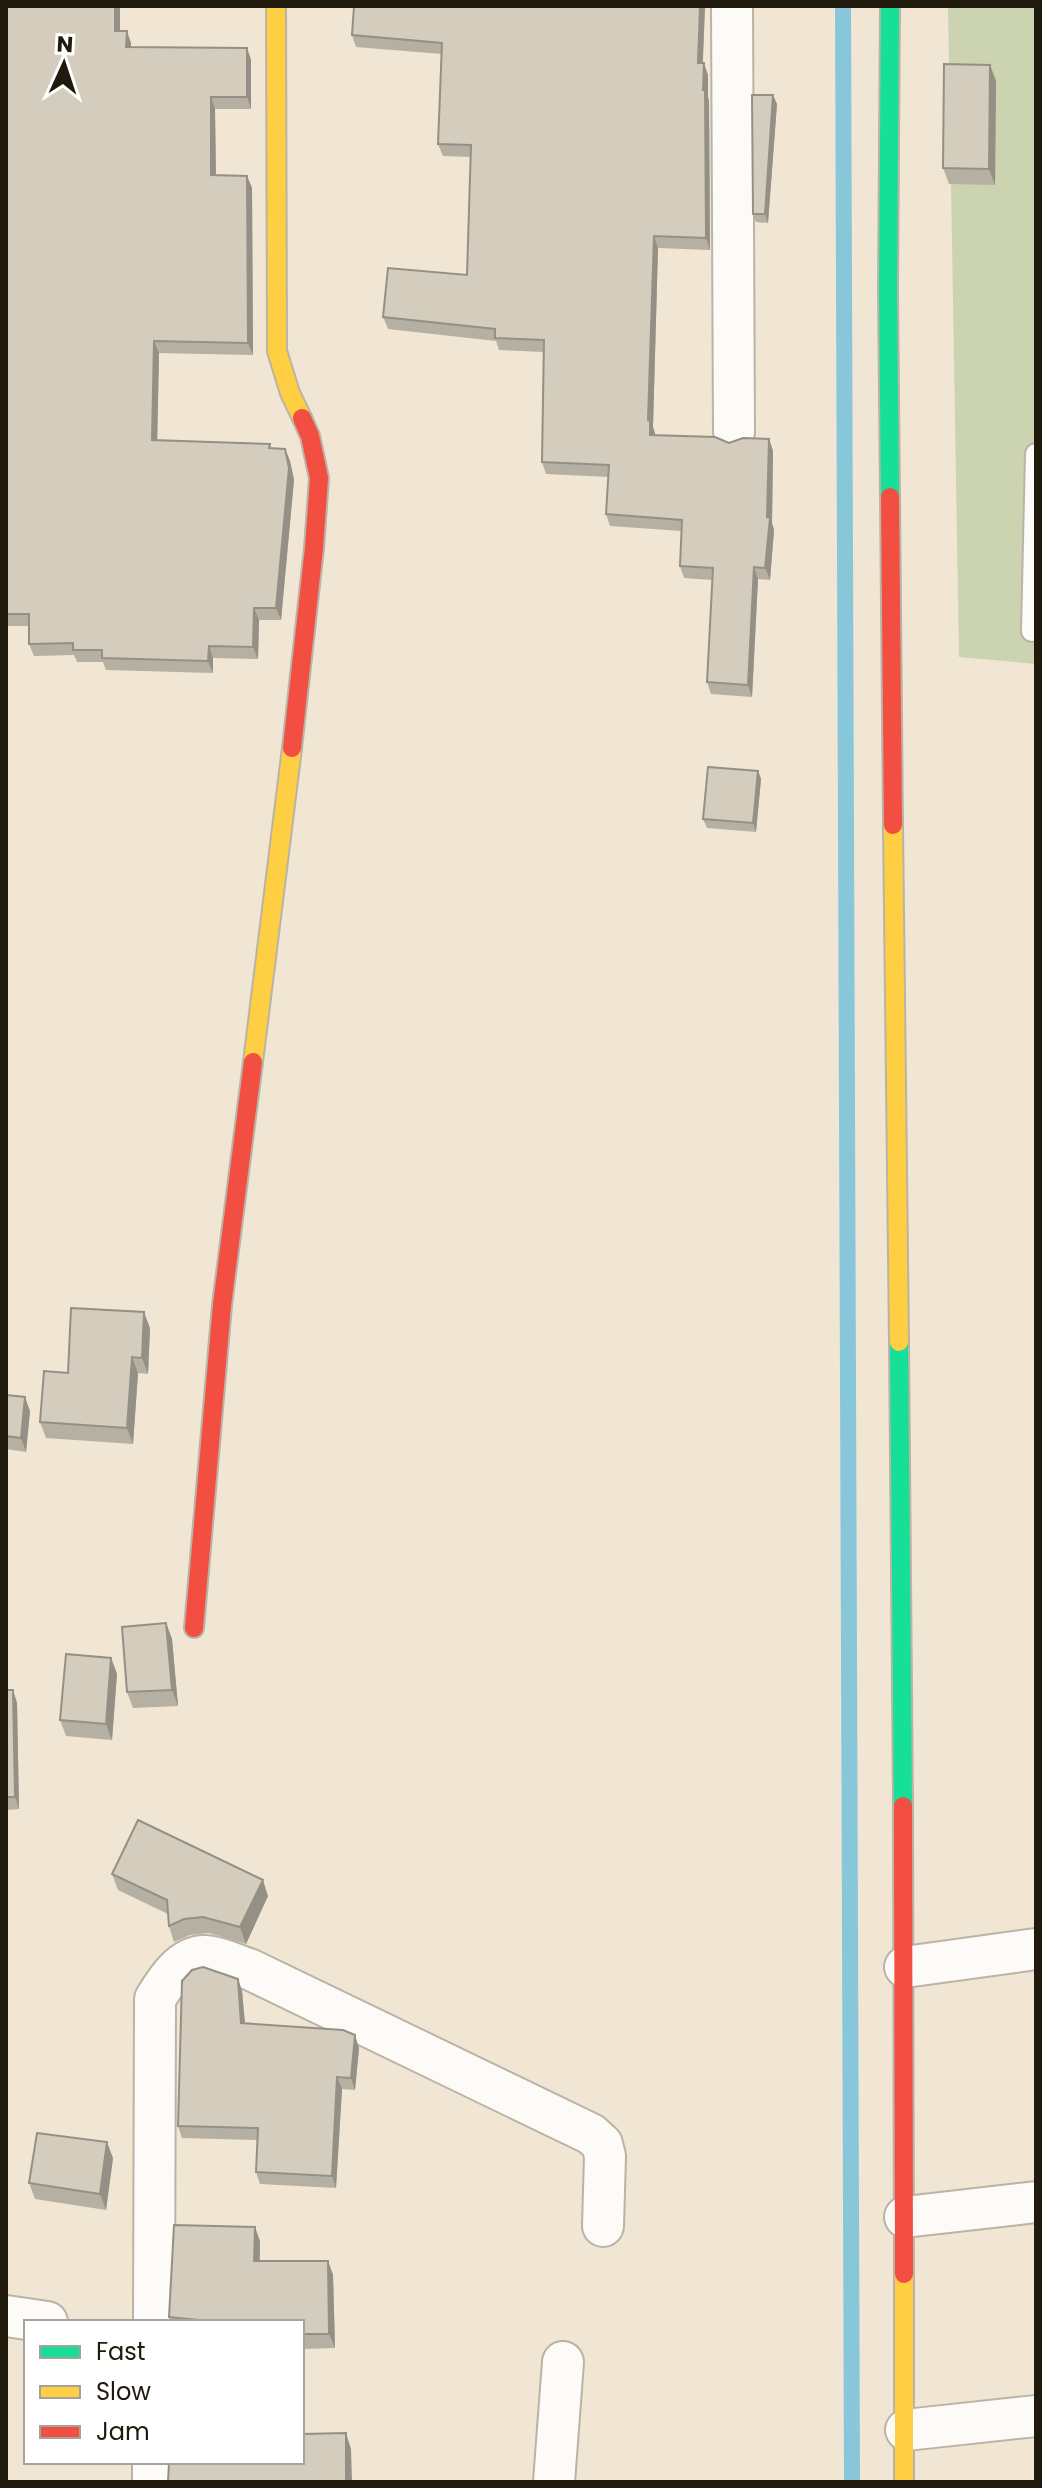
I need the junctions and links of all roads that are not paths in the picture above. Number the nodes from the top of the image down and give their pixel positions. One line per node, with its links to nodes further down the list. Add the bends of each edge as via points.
1 (276, 6): 8 (street, via 277,351 310,436 319,478 276,887 222,1305)
2 (732, 6): 4 (street)
3 (890, 6): 10 (street, via 888,290)
4 (734, 432)
5 (1036, 454): 6 (lane)
6 (1035, 567): 7 (lane)
7 (1032, 631)
8 (194, 1628)
9 (1036, 1949): 10 (street)
10 (905, 1967): 12 (street)
11 (1036, 2202): 12 (street)
12 (905, 2217): 19 (street)
13 (603, 2226): 16 (street, via 605,2156 591,2134 249,1969 205,1956 168,1977 155,1999)
14 (6, 2316): 15 (street)
15 (33, 2320)
16 (154, 2320)
17 (563, 2362): 20 (street)
18 (1036, 2416): 19 (street)
19 (906, 2430): 21 (street)
20 (554, 2482)
21 (904, 2482)

